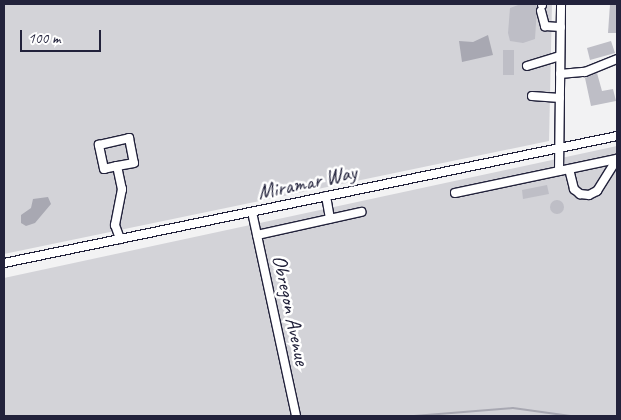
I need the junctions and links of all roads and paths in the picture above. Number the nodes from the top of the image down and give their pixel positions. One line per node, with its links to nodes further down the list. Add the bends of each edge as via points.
1 (561, 4): 3 (street)
2 (542, 7): 3 (street, via 545,26)
3 (561, 27): 4 (street)
4 (560, 56): 6 (street); 7 (street)
5 (617, 59): 7 (street, via 585,72)
6 (527, 66)
7 (560, 74): 9 (street)
8 (532, 96): 9 (street)
9 (560, 98): 11 (street)
10 (617, 136): 11 (street, Miramar Way)
11 (559, 148): 14 (street); 16 (street, Miramar Way)
12 (117, 166): 12 (street, via 134,163 129,138 99,145 104,169); 21 (street, via 122,189 115,225)
13 (569, 169): 13 (street, via 588,165 617,159 597,191 589,195 580,194 574,188); 14 (street)
14 (559, 171): 15 (street)
15 (455, 193)
16 (326, 196): 17 (street, Miramar Way); 19 (street)
17 (252, 212): 20 (street, Obregon Avenue); 21 (street, Miramar Way)
18 (361, 212): 19 (street)
19 (330, 219): 20 (street)
20 (257, 235): 23 (street, Obregon Avenue)
21 (120, 239): 22 (street, Miramar Way)
22 (4, 264)
23 (296, 416)

